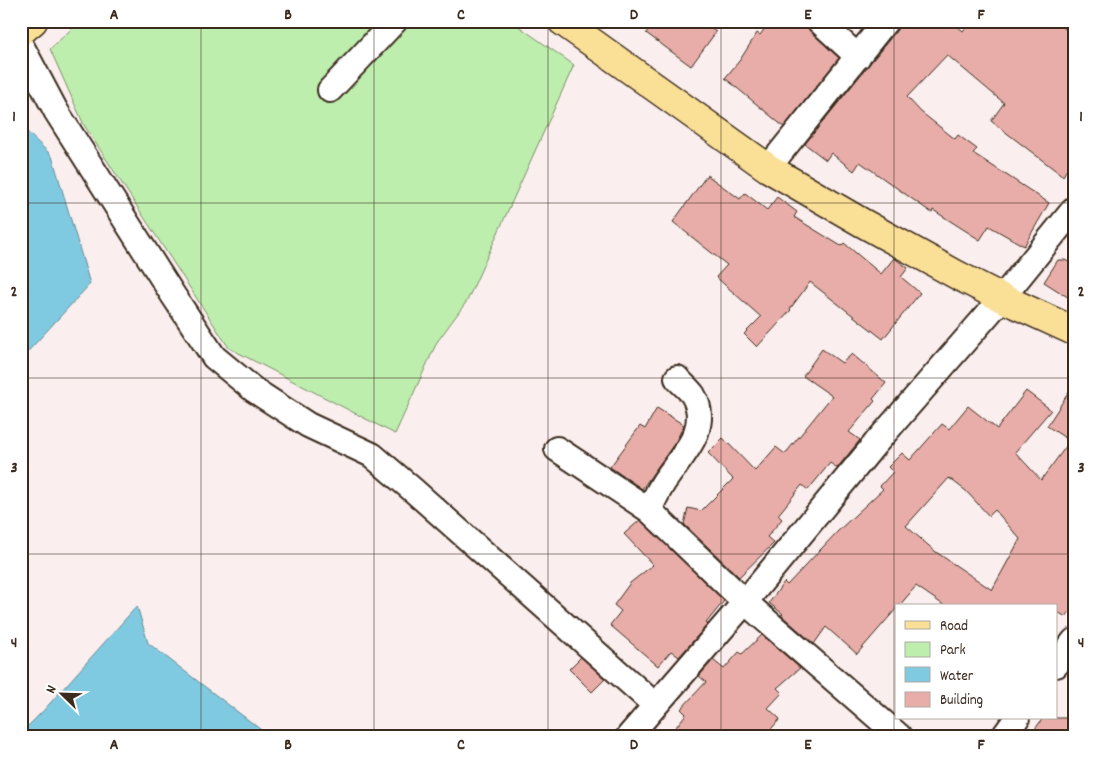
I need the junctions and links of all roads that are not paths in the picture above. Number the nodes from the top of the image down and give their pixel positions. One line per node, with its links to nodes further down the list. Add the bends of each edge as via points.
1 (33, 21): 6 (main road)
2 (395, 21): 9 (street)
3 (562, 21): 10 (main road)
4 (819, 21): 8 (street)
5 (886, 21): 8 (street)
6 (21, 32)
7 (21, 45): 20 (street, via 56,111 214,357 254,390 308,425 372,455)
8 (858, 57): 10 (street)
9 (330, 90)
10 (768, 168): 12 (main road)
11 (1074, 209): 12 (street)
12 (1002, 298): 13 (main road); 17 (street, via 875,444)
13 (1074, 331)
14 (677, 378): 16 (street, via 693,395 699,424 694,440 666,478)
15 (557, 449): 16 (street)
16 (648, 510): 17 (street)
17 (745, 602): 20 (street); 23 (street)
18 (1074, 640): 19 (street)
19 (1058, 662)
20 (655, 705): 22 (street)
21 (1016, 720): 24 (street)
22 (629, 736)
23 (899, 736)
24 (1004, 736)

